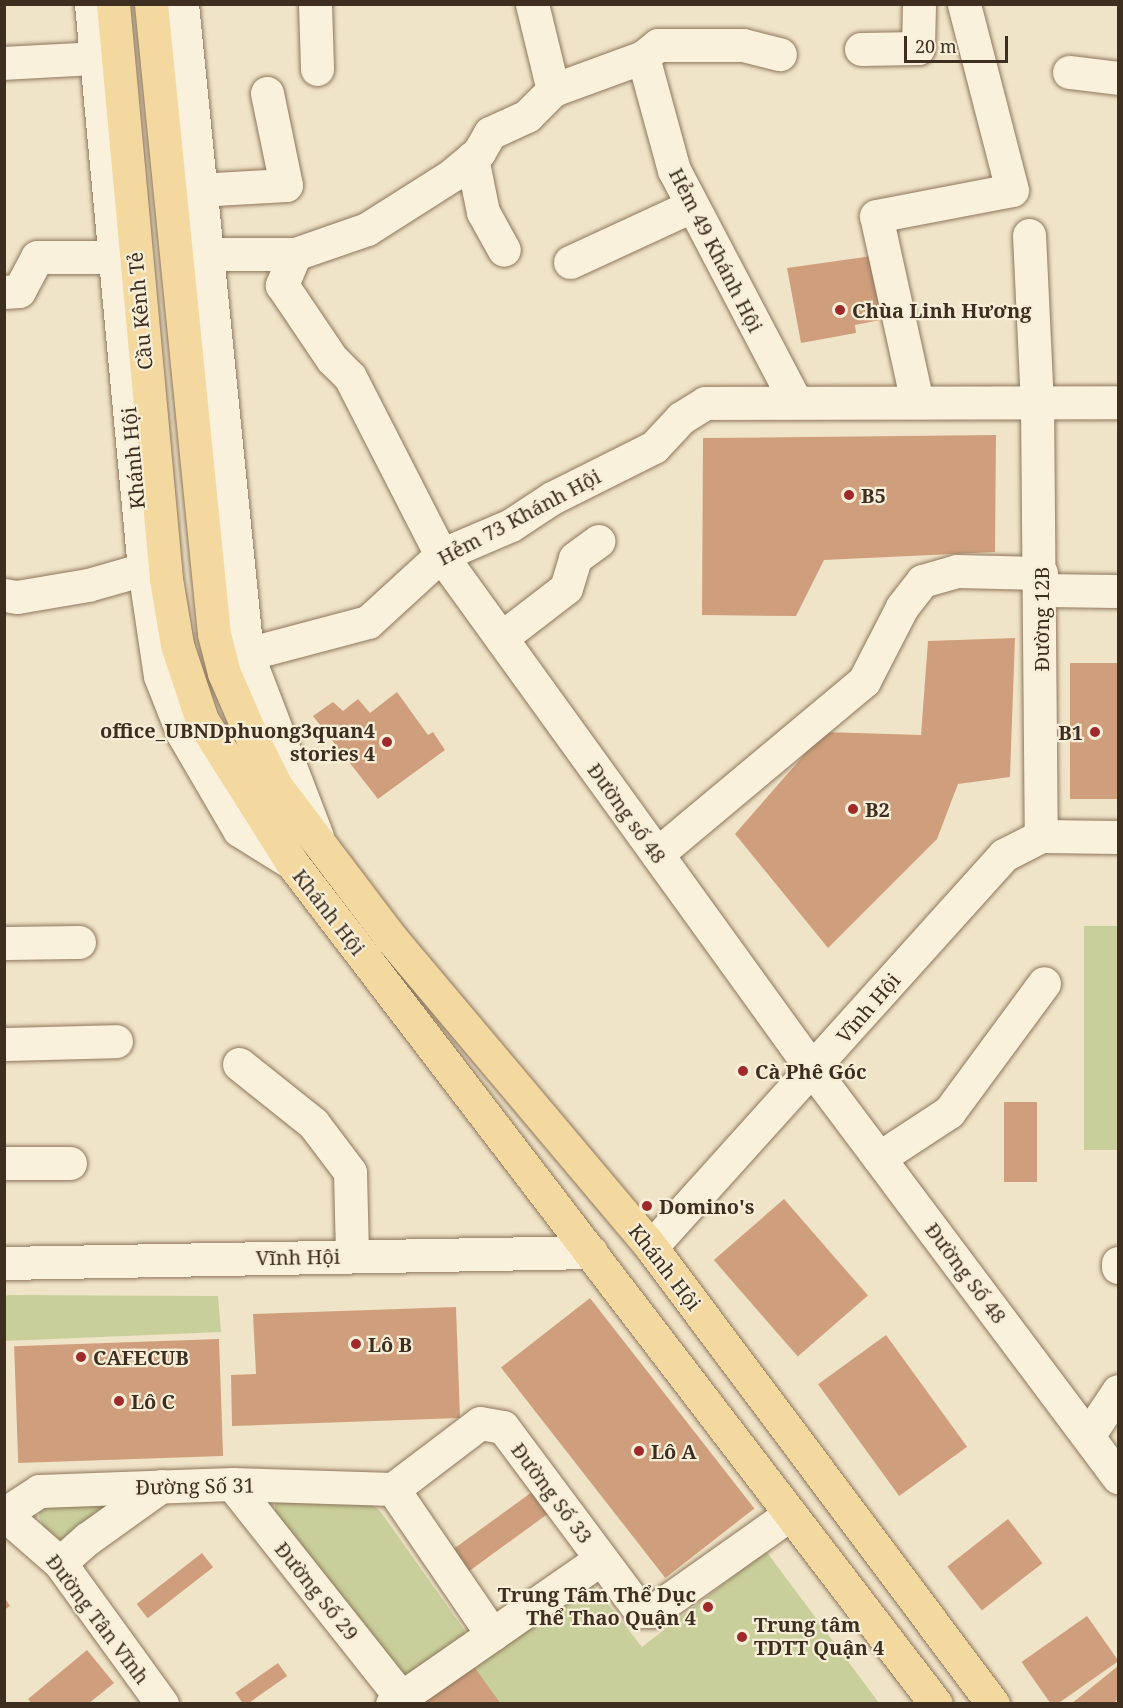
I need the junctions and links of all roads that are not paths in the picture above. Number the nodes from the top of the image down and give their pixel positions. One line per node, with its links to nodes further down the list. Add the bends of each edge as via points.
1 (91, 4): 12 (street, Khánh Hội)
2 (112, 4): 42 (main road, Cầu Kênh Tẻ, via 161,537 177,645)
3 (151, 4): 41 (main road, Cầu Kênh Tẻ, via 214,634)
4 (182, 4): 20 (street, Khánh Hội)
5 (315, 4): 14 (street)
6 (532, 4): 17 (street)
7 (919, 4): 9 (street, via 918,48)
8 (964, 4): 30 (street, via 1012,190 876,216)
9 (861, 49)
10 (780, 54): 11 (street, via 743,45 698,42 658,45)
11 (642, 57): 17 (street); 21 (street, Hẻm 49 Khánh Hội, via 674,170)
12 (96, 58): 13 (street); 26 (street, Khánh Hội)
13 (4, 63)
14 (317, 69)
15 (1069, 72): 16 (street)
16 (1119, 78)
17 (553, 90): 19 (street, via 527,116 490,133)
18 (267, 93): 20 (street, via 286,185)
19 (472, 158): 23 (street, via 483,212); 25 (street, via 367,229)
20 (197, 190): 24 (street, Khánh Hội)
21 (692, 206): 27 (street); 29 (street, Hẻm 49 Khánh Hội)
22 (1029, 235): 31 (street, Đường 12B)
23 (504, 250)
24 (204, 254): 25 (street); 40 (street, Khánh Hội)
25 (294, 254): 34 (street, Đường số 48, via 282,285 332,359 350,377)
26 (114, 257): 28 (street, via 38,257 19,291); 35 (street, Khánh Hội)
27 (570, 262)
28 (4, 292)
29 (796, 402): 30 (street, Hẻm 73 Khánh Hội); 34 (street, Hẻm 73 Khánh Hội, via 705,403 681,418 654,447 552,498 512,525)
30 (916, 402): 31 (street, Hẻm 73 Khánh Hội)
31 (1037, 402): 32 (street, Hẻm 73 Khánh Hội); 36 (street, Đường 12B)
32 (1119, 402)
33 (598, 541): 39 (street, via 575,558 566,588)
34 (441, 555): 39 (street, Đường số 48); 40 (street, Hẻm 73 Khánh Hội, via 368,622)
35 (144, 569): 38 (street, via 88,585 17,597); 47 (street, Khánh Hội, via 159,676 183,734 239,830)
36 (1041, 581): 37 (street); 43 (street, Đường 12B); 46 (street, via 957,571 922,580 902,607 864,681)
37 (1119, 591)
38 (4, 595)
39 (501, 638): 46 (street, Đường số 48)
40 (246, 654): 45 (street, Khánh Hội)
41 (237, 707): 45 (main road, Khánh Hội, via 276,786)
42 (202, 720): 47 (main road, Khánh Hội)
43 (1041, 836): 44 (street, Vĩnh Hội); 54 (street, Vĩnh Hội, via 1004,855)
44 (1119, 837)
45 (320, 843): 58 (main road, Khánh Hội, via 391,938)
46 (657, 854): 54 (street, Đường số 48)
47 (292, 863): 59 (main road, Khánh Hội)
48 (79, 942): 49 (street)
49 (4, 943)
50 (1044, 983): 55 (street, via 949,1112)
51 (116, 1041): 52 (street)
52 (4, 1044)
53 (239, 1064): 60 (street, via 313,1123 350,1172)
54 (813, 1070): 55 (street, Đường Số 48); 58 (street, Vĩnh Hội)
55 (879, 1158): 65 (street, Đường Số 48)
56 (4, 1163): 57 (street)
57 (70, 1163)
58 (651, 1247): 78 (main road, Khánh Hội)
59 (591, 1252): 60 (street, Vĩnh Hội); 71 (main road, Khánh Hội)
60 (352, 1256): 61 (street, Vĩnh Hội)
61 (4, 1263)
62 (1118, 1263): 63 (street)
63 (1119, 1267)
64 (1119, 1391): 65 (street)
65 (1101, 1442): 66 (street, Đường Số 48)
66 (1119, 1477)
67 (232, 1484): 68 (street, Đường Số 31); 69 (street, Đường Số 31); 75 (street, Đường Số 29)
68 (161, 1486): 70 (street, Đường Số 31, via 39,1491); 73 (street, Đường Số 31)
69 (393, 1489): 72 (street, Đường Số 33, via 480,1423 503,1427); 74 (street)
70 (5, 1514): 73 (street, Đường Tân Vĩnh)
71 (790, 1514): 72 (street, Đường Số 33, via 653,1611 640,1611); 77 (main road, Khánh Hội)
72 (601, 1559): 74 (street)
73 (60, 1563): 76 (street, Đường Tân Vĩnh)
74 (492, 1634): 75 (street)
75 (397, 1700)
76 (162, 1704)
77 (936, 1704)
78 (993, 1704)

